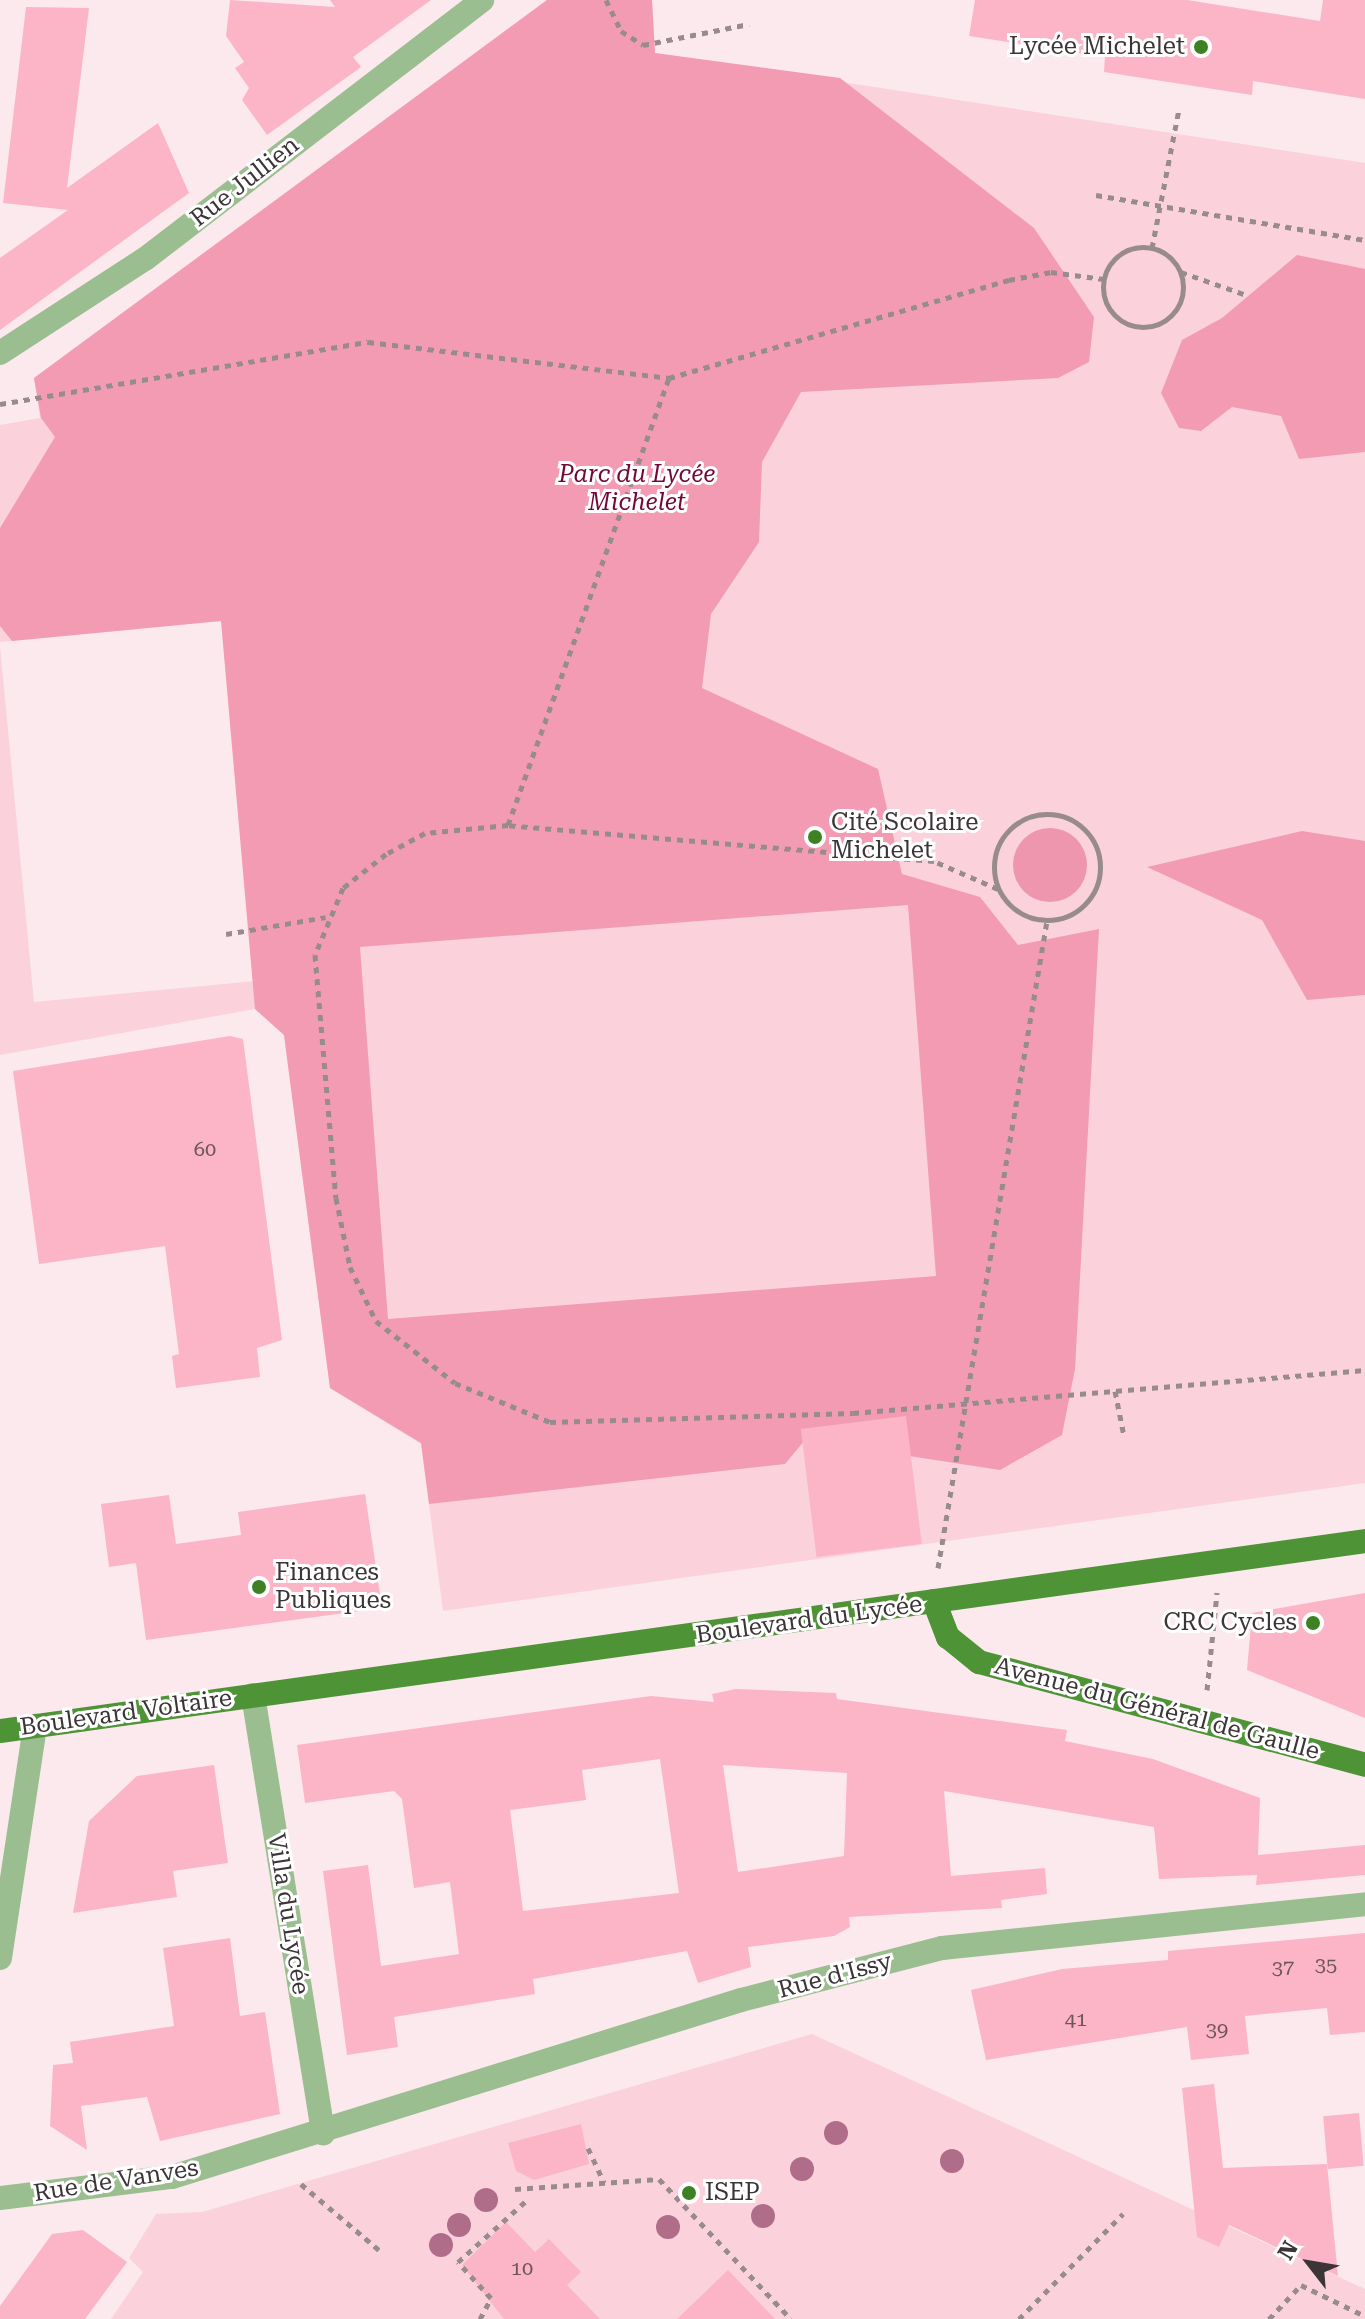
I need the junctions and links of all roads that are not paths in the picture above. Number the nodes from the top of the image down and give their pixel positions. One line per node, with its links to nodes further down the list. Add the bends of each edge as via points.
1 (482, 0): 2 (street, Rue Jullien, via 145,259)
2 (0, 353)
3 (1365, 1541): 4 (main road, Boulevard du Lycée)
4 (934, 1601): 5 (main road, Boulevard du Lycée); 8 (main road, Avenue du Général de Gaulle, via 948,1637 979,1662)
5 (253, 1695): 6 (main road, Boulevard Voltaire); 11 (street, Villa du Lycée)
6 (35, 1726): 7 (main road, Boulevard Voltaire); 10 (street)
7 (0, 1731)
8 (1365, 1765)
9 (1365, 1904): 11 (street, Rue d'Issy, via 942,1948 741,2000)
10 (0, 1958)
11 (323, 2133): 12 (street, Rue de Vanves, via 172,2177)
12 (0, 2198)

